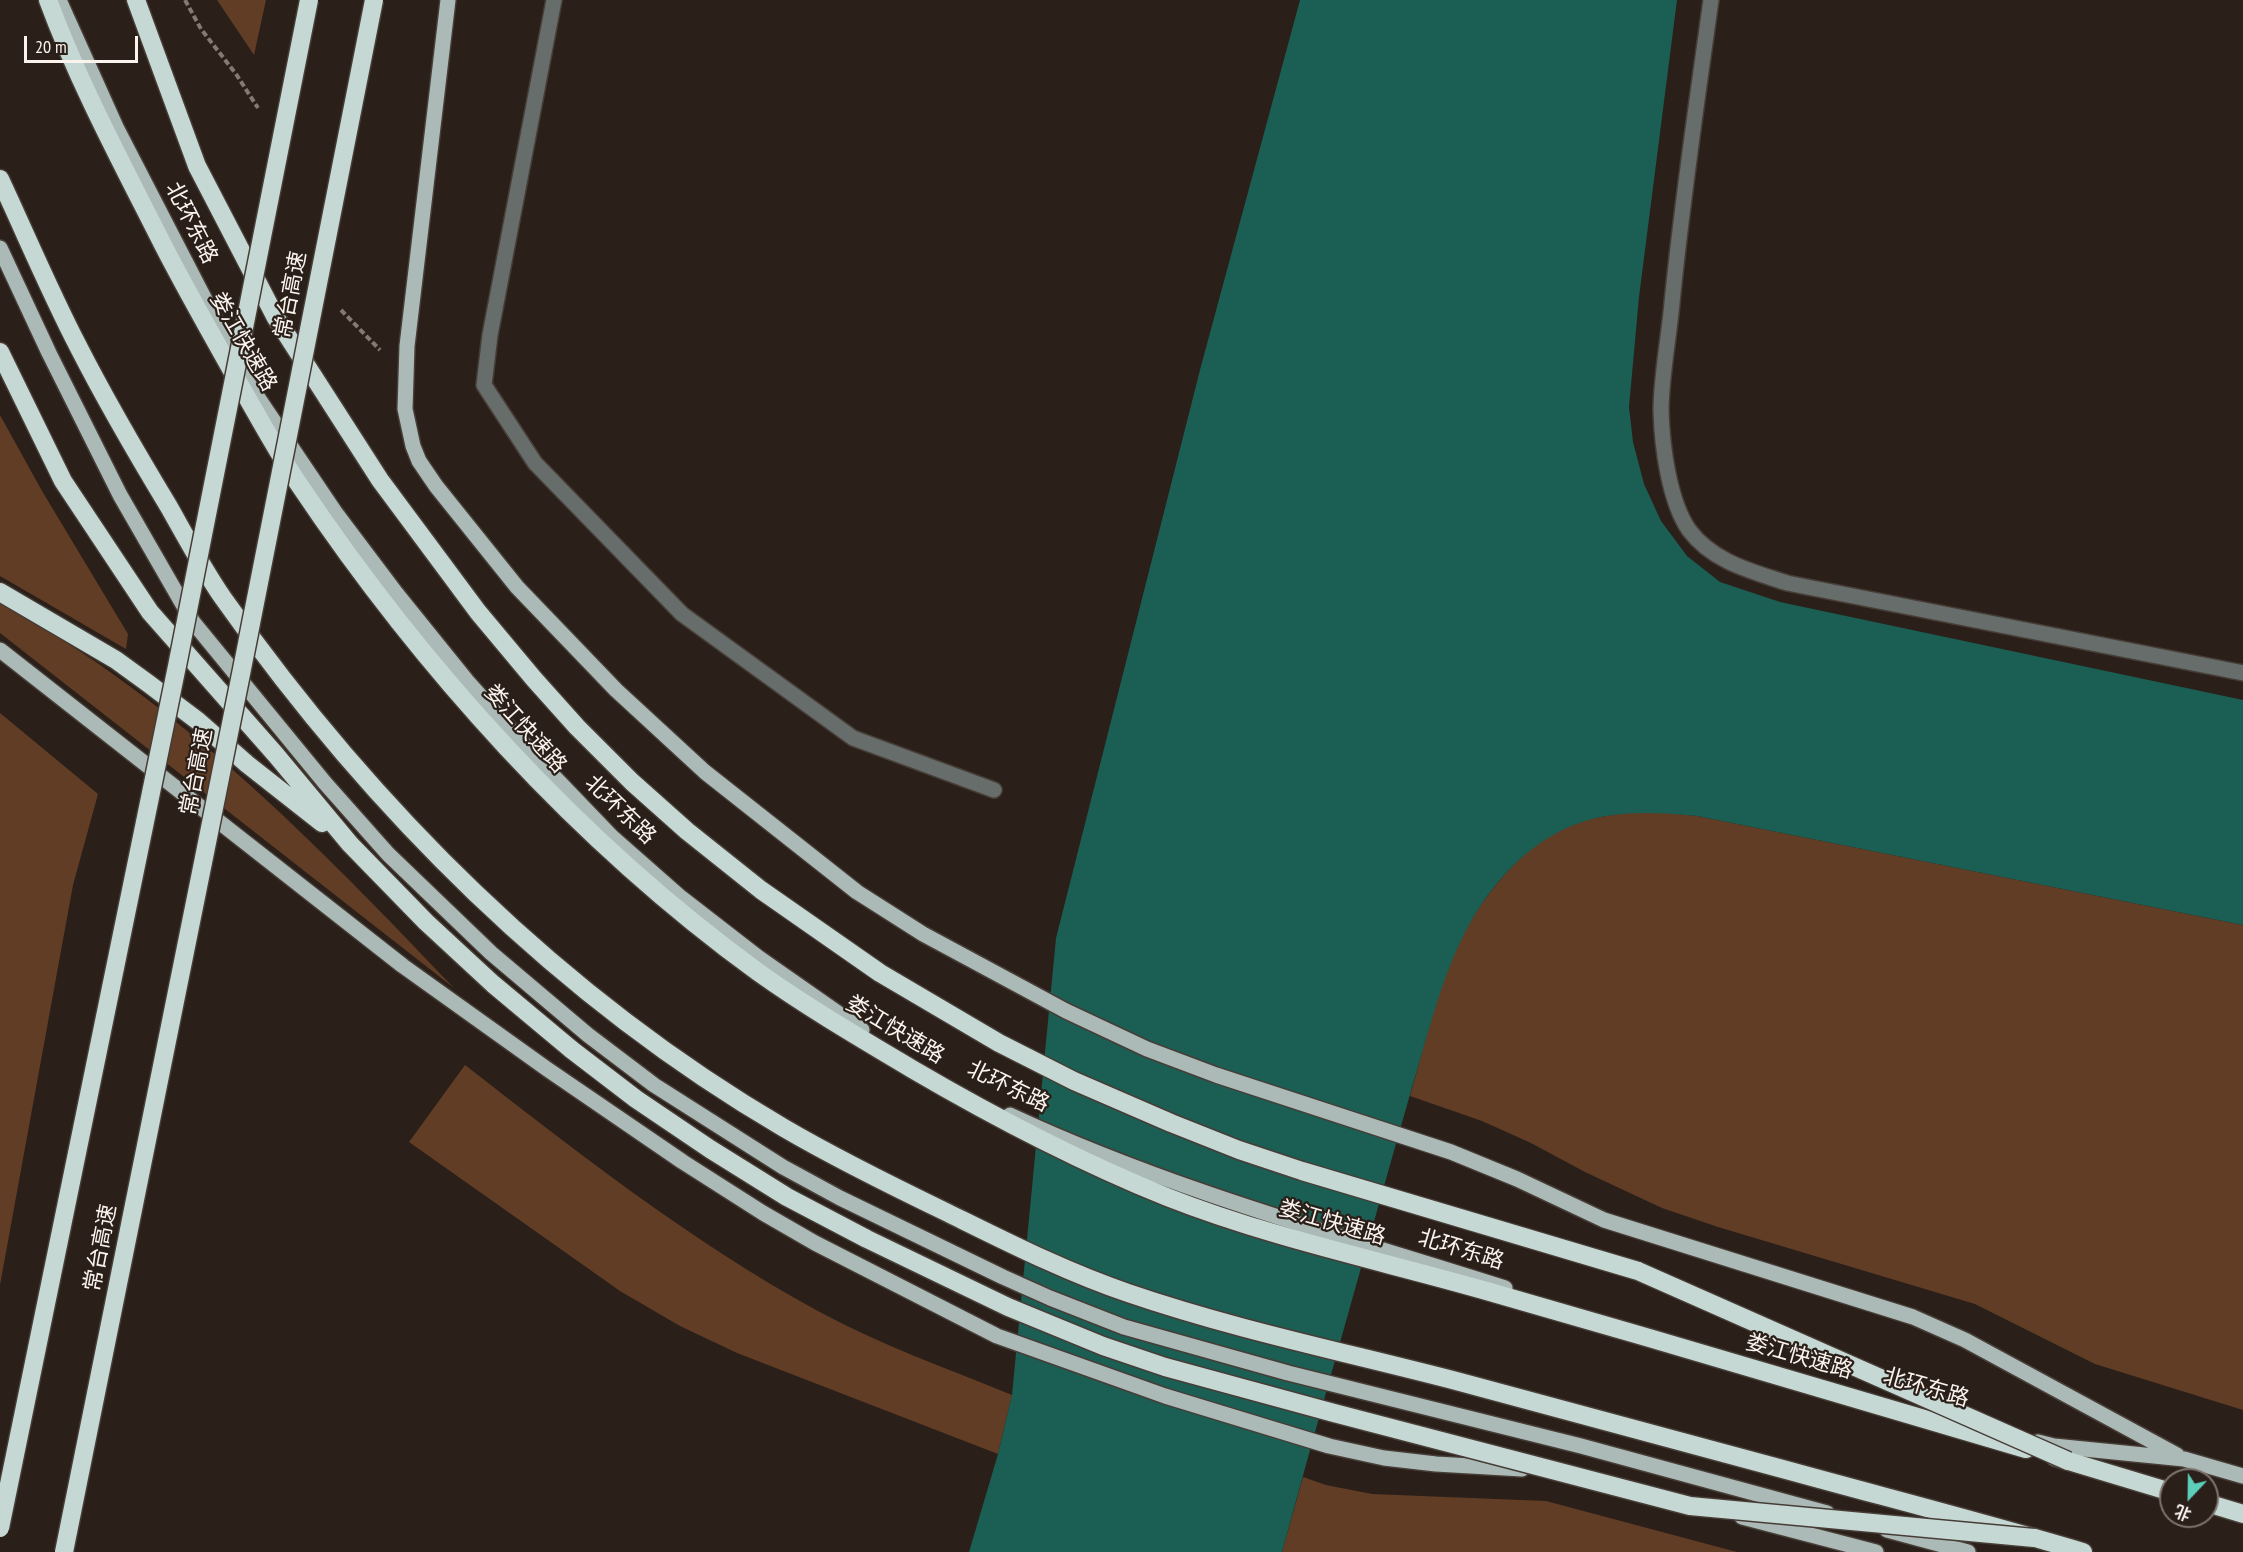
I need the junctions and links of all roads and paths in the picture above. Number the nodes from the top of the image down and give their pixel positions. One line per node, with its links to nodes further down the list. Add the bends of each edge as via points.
1 (48, 0): 18 (highway, 娄江快速路, bridge, via 105,131 183,285 273,442 337,537 405,629 555,797 648,885 762,975 972,1104 1062,1150 1218,1216)
2 (59, 0): 17 (main road, 北环东路, via 117,129 248,383 335,512 396,593 467,681 612,837 679,897 816,999 986,1104 1179,1185 1924,1411 2054,1446)
3 (136, 0): 18 (highway, bridge, via 197,166 276,318 380,480 478,612 577,728 687,831 761,890 880,974 1074,1081 1239,1150 1638,1271)
4 (309, 0): 23 (highway, 常台高速, bridge)
5 (374, 0): 25 (highway, 常台高速, bridge)
6 (448, 0): 17 (main road, via 408,346 405,409 409,433 419,461 436,486 517,587 616,690 705,772 857,892 923,934 1066,1011 1216,1075 1425,1143 1517,1179 1604,1220 1914,1317 1965,1340)
7 (555, 0): 15 (street, via 484,385 535,463 682,614 853,738)
8 (1711, 0): 14 (street, via 1681,211 1661,411 1666,462 1676,502 1689,529 1709,552 1736,566 1787,583)
9 (0, 179): 24 (highway, bridge, via 77,345 157,488 219,592 283,678 357,767 468,886 603,1004 729,1094 892,1186 1122,1292)
10 (0, 248): 27 (main road, via 120,495 193,622 388,854 491,953 654,1085 783,1167 912,1234 1050,1298 1124,1327)
11 (0, 352): 16 (highway, via 63,481 150,612)
12 (0, 592): 16 (highway, via 116,660)
13 (0, 650): 26 (main road, via 403,966 566,1083 763,1213 997,1336 1164,1396 1329,1446 1384,1458 1509,1467 1604,1482)
14 (2243, 673)
15 (994, 790)
16 (350, 844): 24 (highway, bridge, via 493,984 636,1099 710,1149 787,1197 867,1239 999,1303 1113,1350 1334,1413 1690,1506)
17 (2184, 1459): 19 (main road, 北环东路)
18 (2068, 1461): 20 (highway, 娄江快速路)
19 (2243, 1476)
20 (2159, 1488)
21 (2219, 1507): 22 (highway)
22 (2243, 1514)
23 (0, 1528)
24 (2034, 1538): 28 (highway)
25 (64, 1552)
26 (1876, 1552)
27 (1968, 1552)
28 (2083, 1552)

